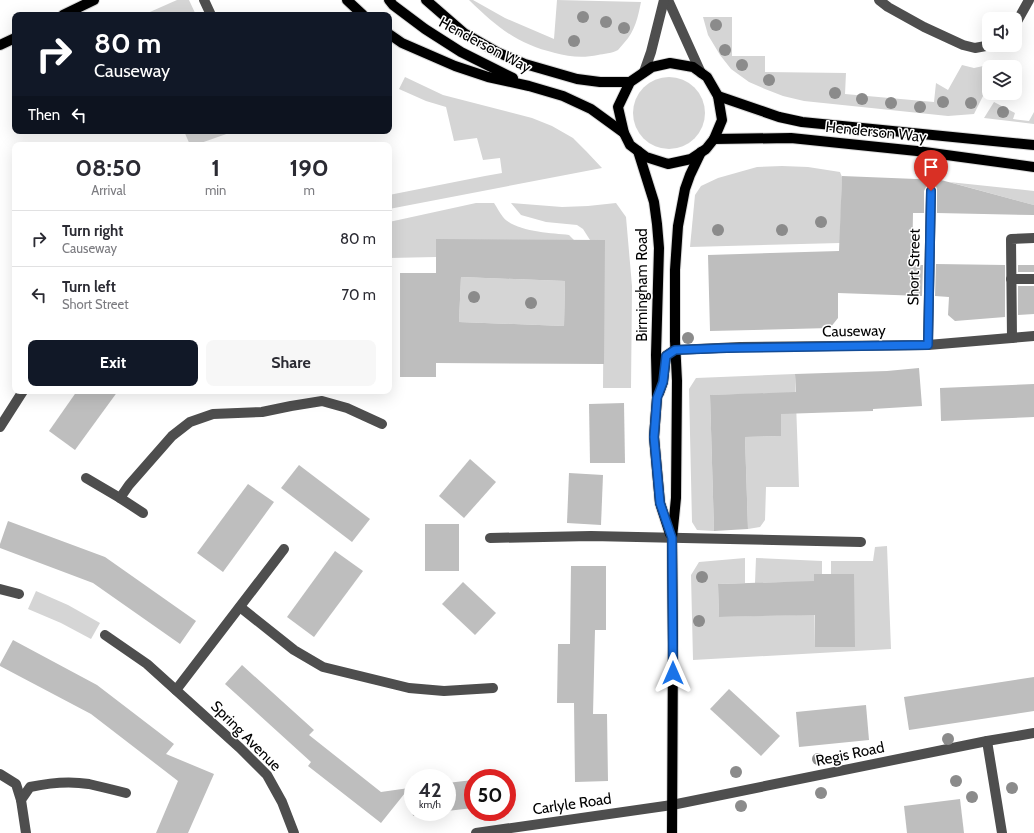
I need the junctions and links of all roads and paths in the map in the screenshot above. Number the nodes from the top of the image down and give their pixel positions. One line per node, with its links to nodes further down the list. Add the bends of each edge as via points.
1 (94, 0): 10 (main road)
2 (204, 0): 11 (street)
3 (347, 0): 12 (main road)
4 (389, 0): 21 (main road, Henderson Way, via 425,30 461,52)
5 (426, 0): 20 (main road, Henderson Way, via 464,33 525,64 577,79)
6 (664, 0): 18 (street)
7 (668, 0): 19 (street)
8 (879, 0): 17 (street, via 924,27 963,45)
9 (1029, 0): 13 (street)
10 (69, 12)
11 (210, 12)
12 (360, 12)
13 (1022, 12)
14 (392, 36): 21 (main road, Henderson Way, via 456,66 488,77)
15 (12, 39): 16 (main road)
16 (0, 45)
17 (982, 47)
18 (644, 72): 19 (main road, via 652,66 670,62 693,67); 20 (main road)
19 (702, 73): 22 (main road)
20 (630, 82): 23 (main road, via 618,107)
21 (530, 86): 23 (main road, Henderson Way, via 563,96 587,107)
22 (718, 96): 24 (main road, via 722,120); 25 (main road, Henderson Way, via 779,117 802,122)
23 (624, 133): 26 (main road, via 630,144)
24 (714, 138): 27 (main road); 28 (main road, Henderson Way, via 791,138 917,151)
25 (1034, 145)
26 (638, 151): 27 (main road, via 646,157 668,164 691,159); 39 (main road, Birmingham Road, via 654,202 659,248)
27 (701, 152): 36 (main road, Birmingham Road, via 685,189 678,226)
28 (1034, 167)
29 (931, 191): 35 (street, Short Street)
30 (1034, 238): 31 (street, via 1010,239)
31 (1011, 279): 32 (street); 34 (street)
32 (1034, 279)
33 (1034, 336): 34 (street, Causeway)
34 (1012, 338): 35 (street, Causeway)
35 (928, 345): 36 (street, Causeway)
36 (675, 350): 39 (main road, Birmingham Road, via 666,356 663,382); 46 (main road, Birmingham Road, via 676,498)
37 (21, 394): 41 (street)
38 (321, 396): 40 (street); 43 (street, via 262,412 213,414 190,422 172,436)
39 (657, 398): 46 (main road, Birmingham Road, via 654,437 660,503)
40 (382, 424)
41 (0, 427)
42 (86, 478): 43 (street)
43 (120, 498): 44 (street)
44 (143, 513)
45 (490, 538): 46 (street)
46 (672, 538): 47 (street); 60 (main road, Birmingham Road)
47 (861, 542)
48 (284, 549): 51 (street)
49 (0, 589): 50 (street)
50 (19, 594)
51 (240, 607): 53 (street, via 294,650 323,667 409,688 444,692); 54 (street)
52 (105, 635): 54 (street, Spring Avenue, via 147,664)
53 (493, 688)
54 (176, 690): 62 (street, Spring Avenue, via 267,775 282,802)
55 (1034, 733): 56 (street, Regis Road)
56 (987, 741): 60 (street, Regis Road); 65 (street)
57 (0, 774): 59 (street, via 16,784)
58 (126, 793): 59 (street, via 88,784 44,784 30,788)
59 (21, 800): 61 (street)
60 (672, 805): 63 (street, Carlyle Road); 64 (main road, Birmingham Road)
61 (26, 833)
62 (294, 833)
63 (476, 833)
64 (672, 833)
65 (1002, 833)

